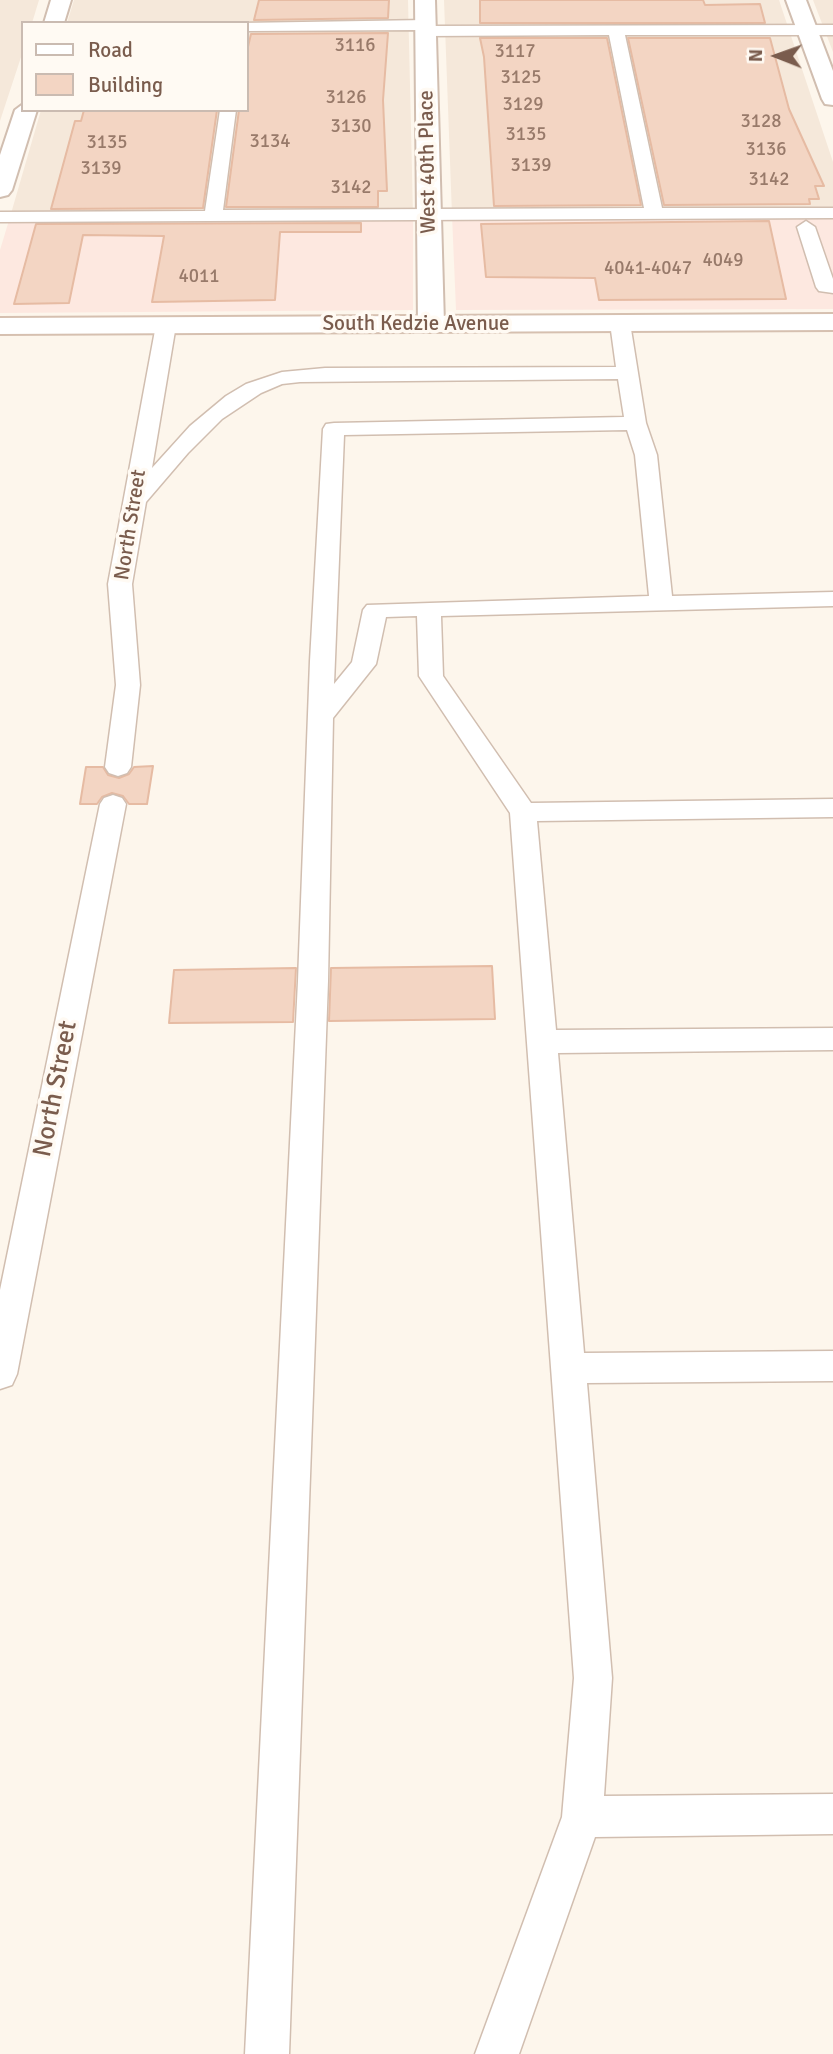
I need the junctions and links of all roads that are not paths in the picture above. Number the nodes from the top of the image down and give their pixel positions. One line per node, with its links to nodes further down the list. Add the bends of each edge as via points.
1 (61, 0): 4 (street)
2 (425, 0): 6 (street, West 40th Place)
3 (796, 0): 8 (street)
4 (55, 21)
5 (248, 26): 6 (lane)
6 (426, 28): 7 (lane); 16 (street, West 40th Place)
7 (616, 30): 8 (lane); 15 (lane)
8 (807, 30): 9 (lane); 10 (street)
9 (833, 30)
10 (833, 99)
11 (25, 112): 13 (street)
12 (228, 112): 17 (lane)
13 (0, 190)
14 (833, 213): 15 (lane)
15 (654, 214): 16 (lane)
16 (429, 215): 17 (lane); 23 (street, West 40th Place)
17 (213, 216): 18 (lane)
18 (0, 217)
19 (806, 227): 20 (lane, via 826,287)
20 (833, 287)
21 (833, 322): 22 (street, South Kedzie Avenue)
22 (620, 323): 23 (street, South Kedzie Avenue); 26 (lane)
23 (431, 324): 25 (street, South Kedzie Avenue)
24 (0, 326): 25 (street, South Kedzie Avenue)
25 (166, 326): 28 (lane, North Street)
26 (627, 373): 27 (lane); 28 (lane, via 279,378 220,408)
27 (635, 423): 30 (lane, via 646,455); 32 (lane, via 334,429)
28 (134, 502): 33 (lane, North Street, via 120,584 128,685)
29 (833, 599): 30 (lane)
30 (662, 602): 31 (lane)
31 (429, 609): 32 (lane, via 375,610 364,664); 36 (lane, via 431,676)
32 (321, 716): 44 (lane)
33 (118, 767)
34 (113, 804): 41 (lane, North Street)
35 (833, 808): 36 (lane)
36 (523, 812): 38 (lane)
37 (833, 1039): 38 (lane)
38 (542, 1042): 40 (lane)
39 (833, 1366): 40 (lane)
40 (568, 1368): 43 (lane, via 593,1678)
41 (0, 1374)
42 (833, 1814): 43 (lane)
43 (582, 1817): 45 (lane)
44 (267, 2054)
45 (497, 2054)

